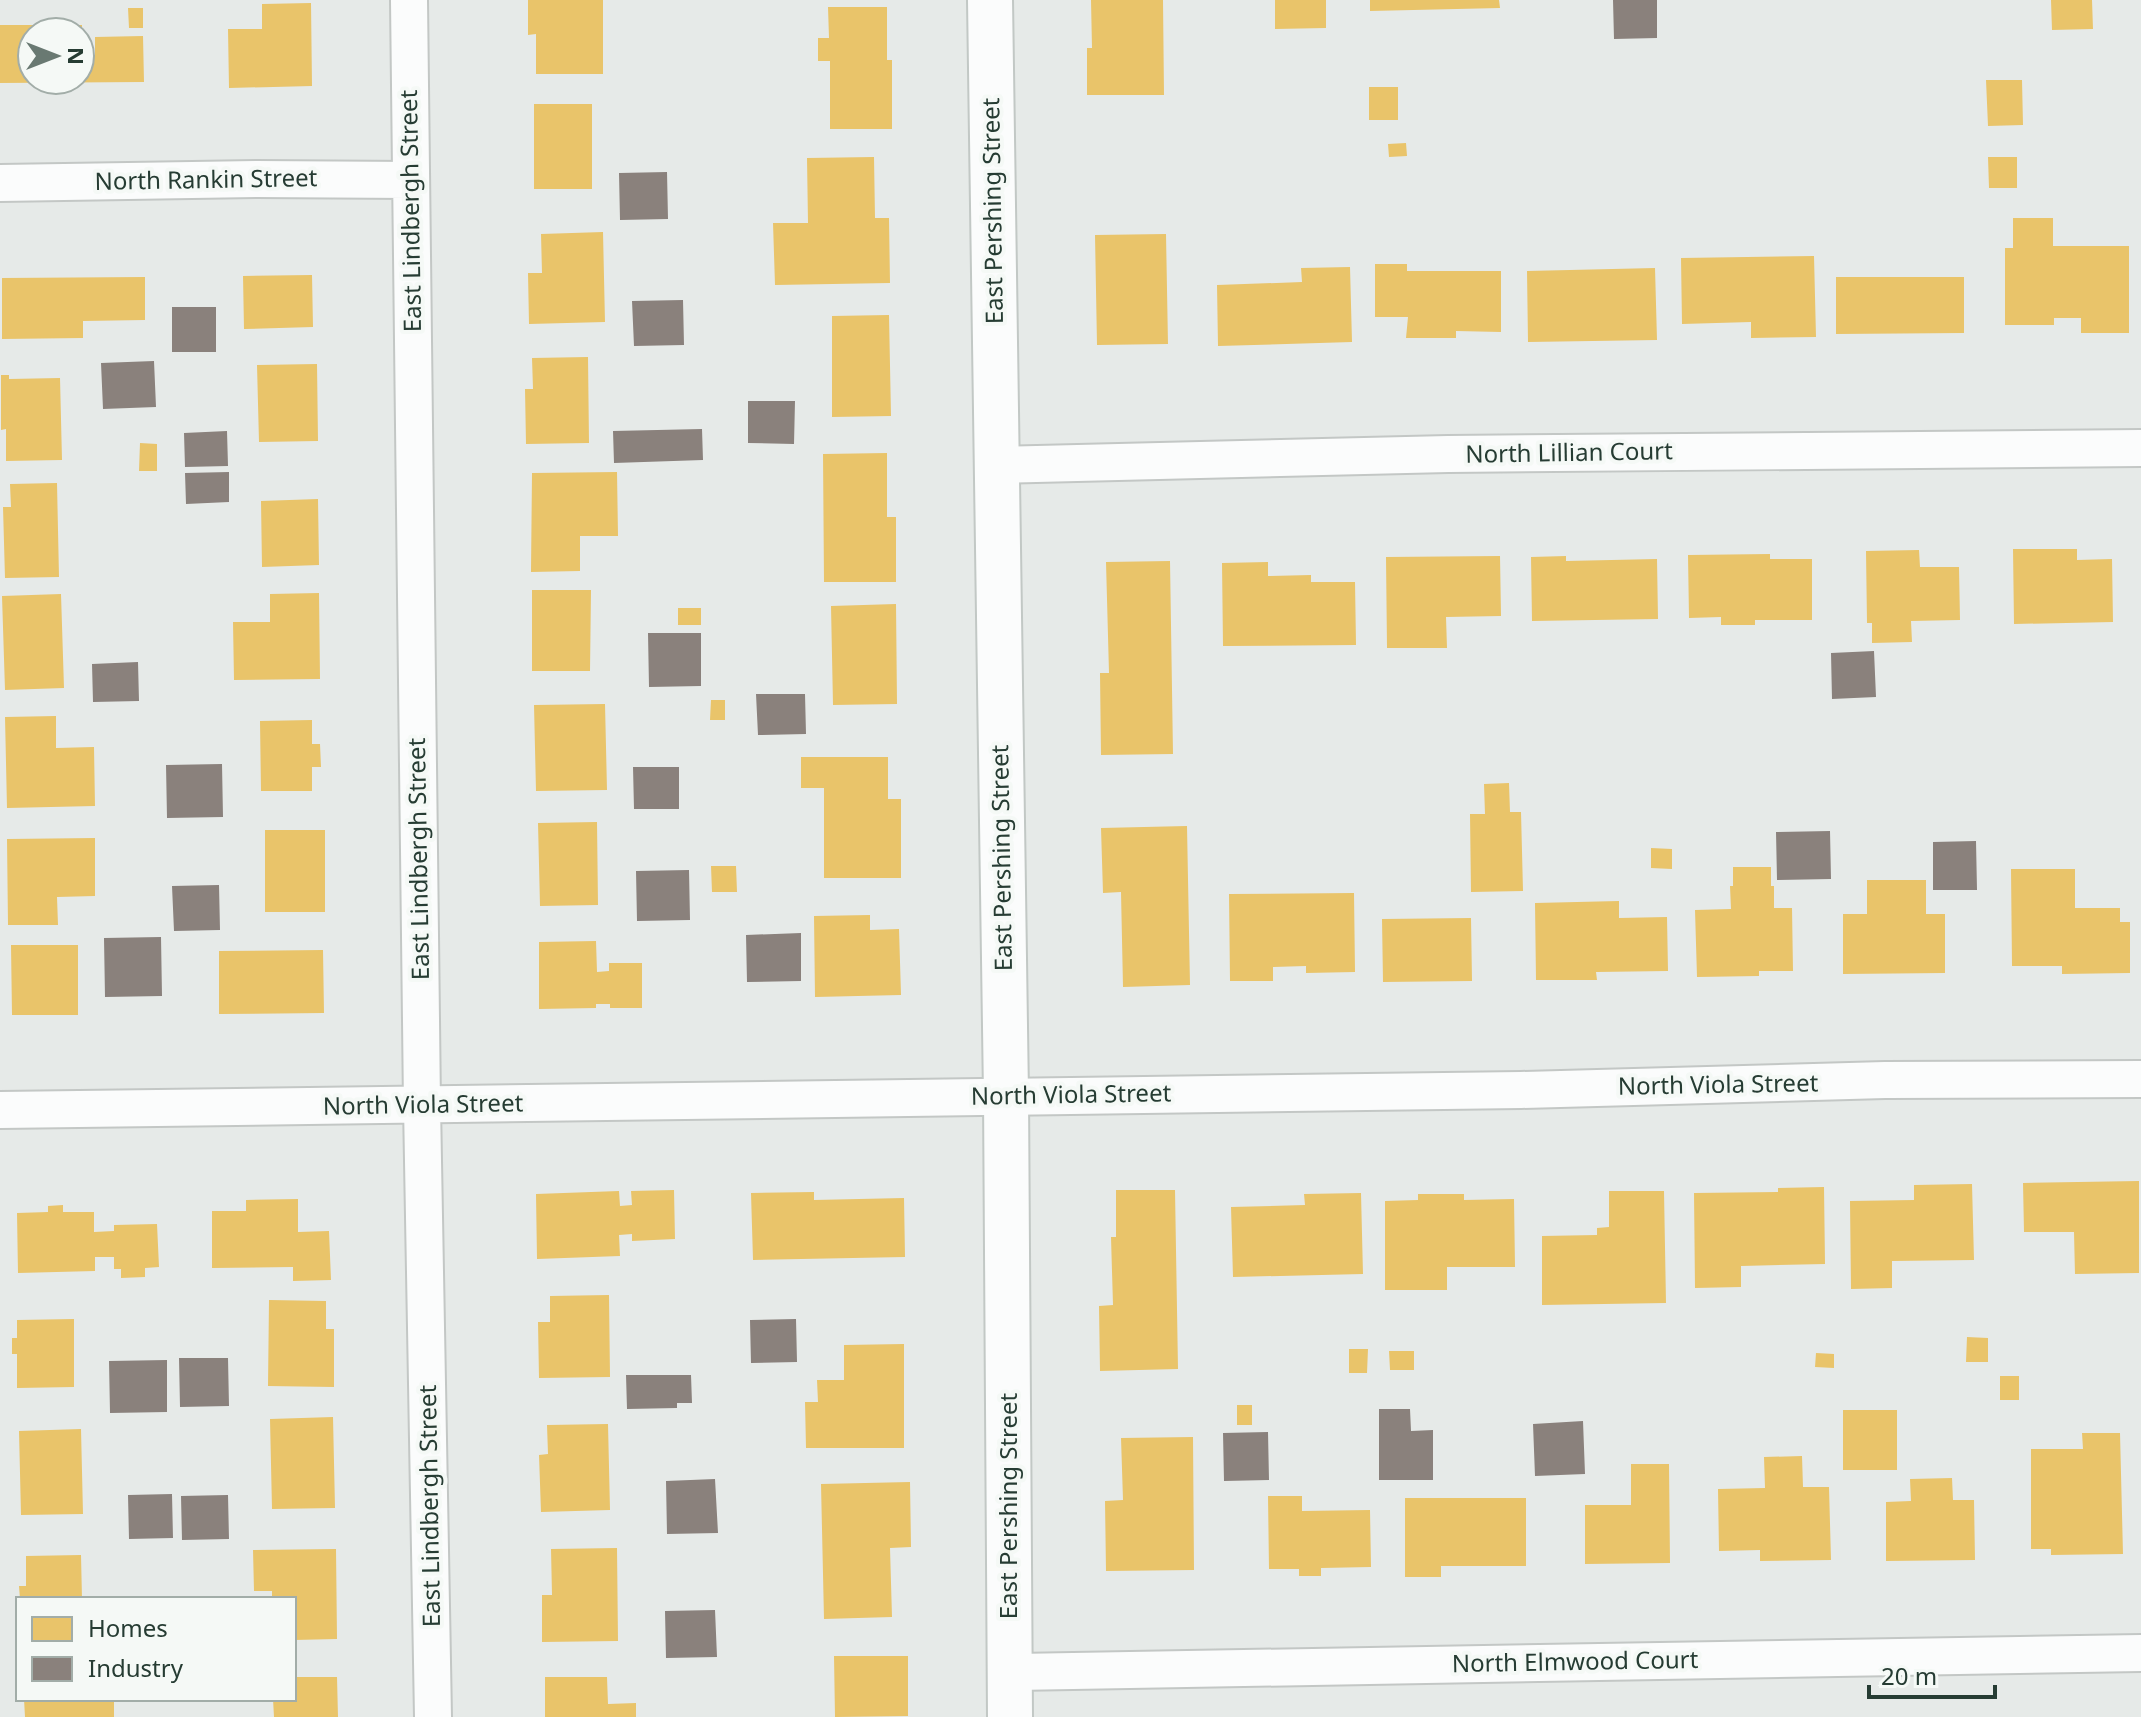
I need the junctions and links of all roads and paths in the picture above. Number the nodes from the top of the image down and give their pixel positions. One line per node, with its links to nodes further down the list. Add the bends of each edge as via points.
1 (409, 0): 3 (street, East Lindbergh Street)
2 (990, 0): 6 (street, East Pershing Street)
3 (411, 180): 4 (street, North Rankin Street); 9 (street, East Lindbergh Street)
4 (0, 183)
5 (2141, 448): 6 (street, North Lillian Court, via 1448,454)
6 (997, 465): 8 (street, East Pershing Street)
7 (2141, 1079): 8 (street, North Viola Street)
8 (1006, 1095): 9 (street, North Viola Street); 12 (street, East Pershing Street)
9 (422, 1105): 10 (street, North Viola Street); 13 (street, East Lindbergh Street)
10 (0, 1110)
11 (2141, 1653): 12 (street, North Elmwood Court)
12 (1010, 1672): 14 (street, East Pershing Street)
13 (433, 1717)
14 (1010, 1717)

